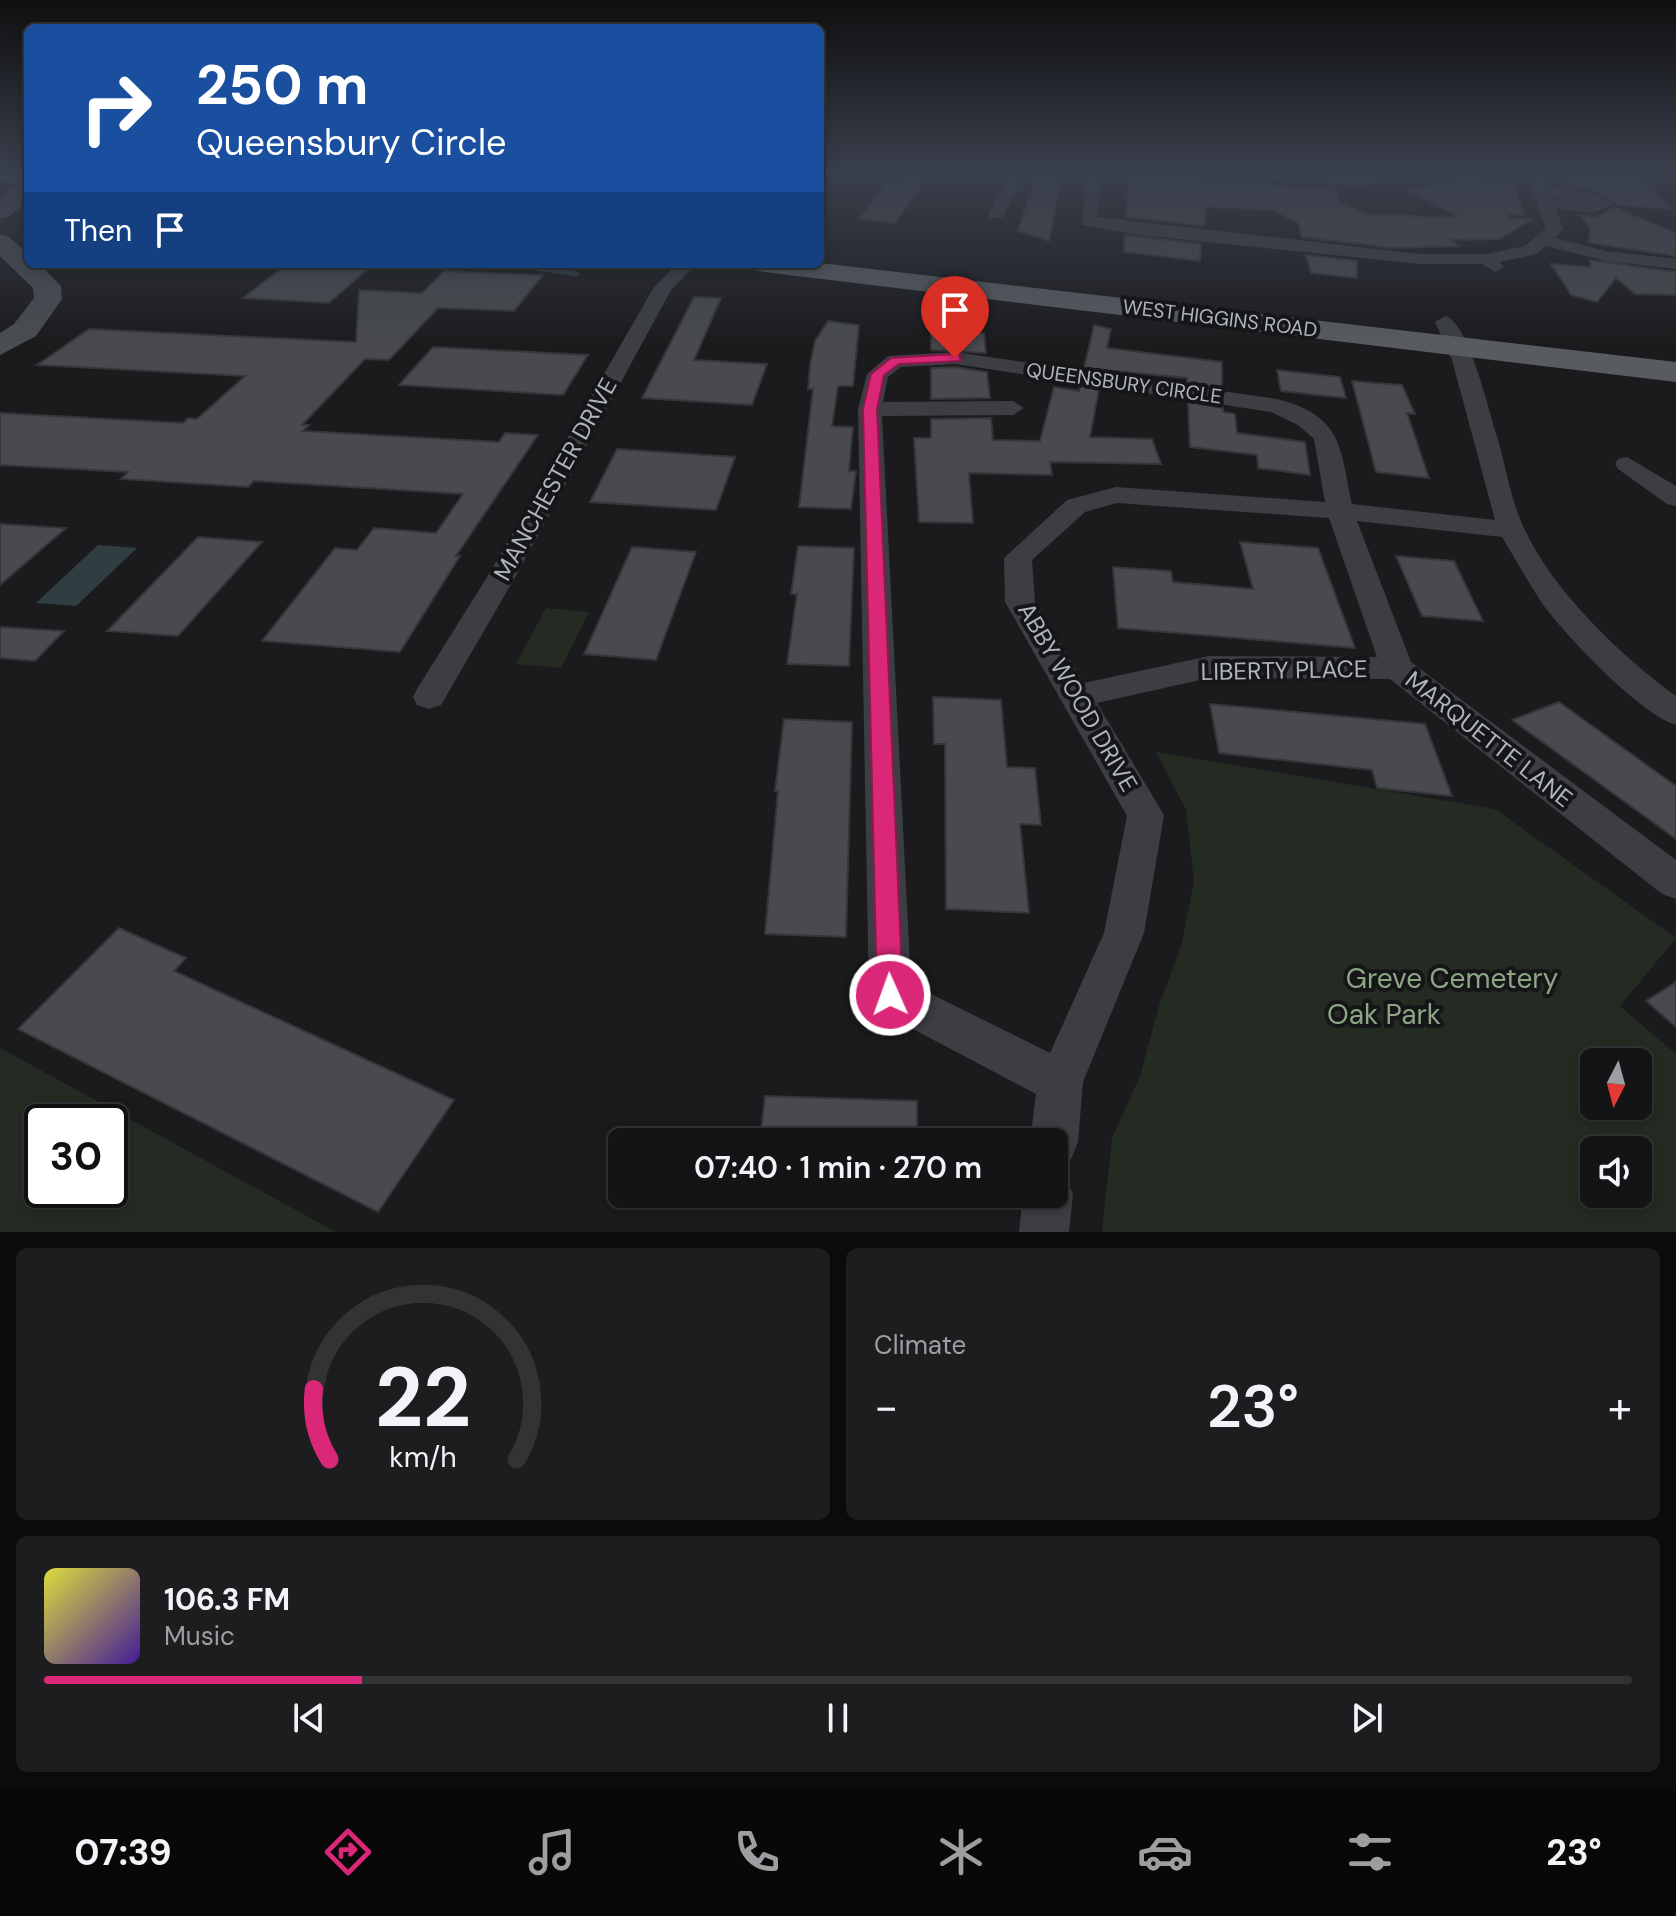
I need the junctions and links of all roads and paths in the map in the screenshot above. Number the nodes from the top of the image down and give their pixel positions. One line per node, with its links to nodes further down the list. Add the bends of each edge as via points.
1 (1152, 231): 3 (street, via 1491,263)
2 (1553, 231): 3 (street)
3 (1545, 241): 7 (street, via 1606,256)
4 (0, 242): 6 (street)
5 (824, 252): 12 (main road, WEST HIGGINS ROAD)
6 (24, 264)
7 (1676, 264)
8 (28, 268): 13 (street, via 47,286 48,299 25,330)
9 (683, 268): 25 (street, MANCHESTER DRIVE, via 663,287)
10 (803, 268): 12 (main road, WEST HIGGINS ROAD)
11 (78, 298): 15 (street, via 51,332)
12 (1451, 334): 14 (main road, WEST HIGGINS ROAD); 16 (main road, WEST HIGGINS ROAD); 22 (street)
13 (0, 346)
14 (1676, 350)
15 (0, 365)
16 (1676, 372)
17 (1013, 408): 18 (street, QUEENSBURY CIRCLE)
18 (870, 409): 21 (street, QUEENSBURY CIRCLE, via 878,374 896,361 924,358 955,358 1277,406 1326,436); 28 (street, QUEENSBURY CIRCLE, via 890,995)
19 (1627, 464): 20 (street)
20 (1676, 498)
21 (1340, 511): 22 (street, ABBY WOOD DRIVE); 23 (street, MARQUETTE LANE); 24 (street, ABBY WOOD DRIVE, via 1116,495 1076,506 1018,558 1020,602)
22 (1511, 530): 26 (street, via 1556,601 1639,686)
23 (1397, 668): 24 (street, LIBERTY PLACE, via 1209,667); 27 (street, MARQUETTE LANE)
24 (1077, 696): 28 (street, ABBY WOOD DRIVE, via 1146,815 1124,933)
25 (429, 697)
26 (1676, 713)
27 (1676, 882)
28 (1060, 1082): 29 (street, ABBY WOOD DRIVE)
29 (1055, 1128)
30 (1047, 1208): 31 (street)
31 (1044, 1232)

